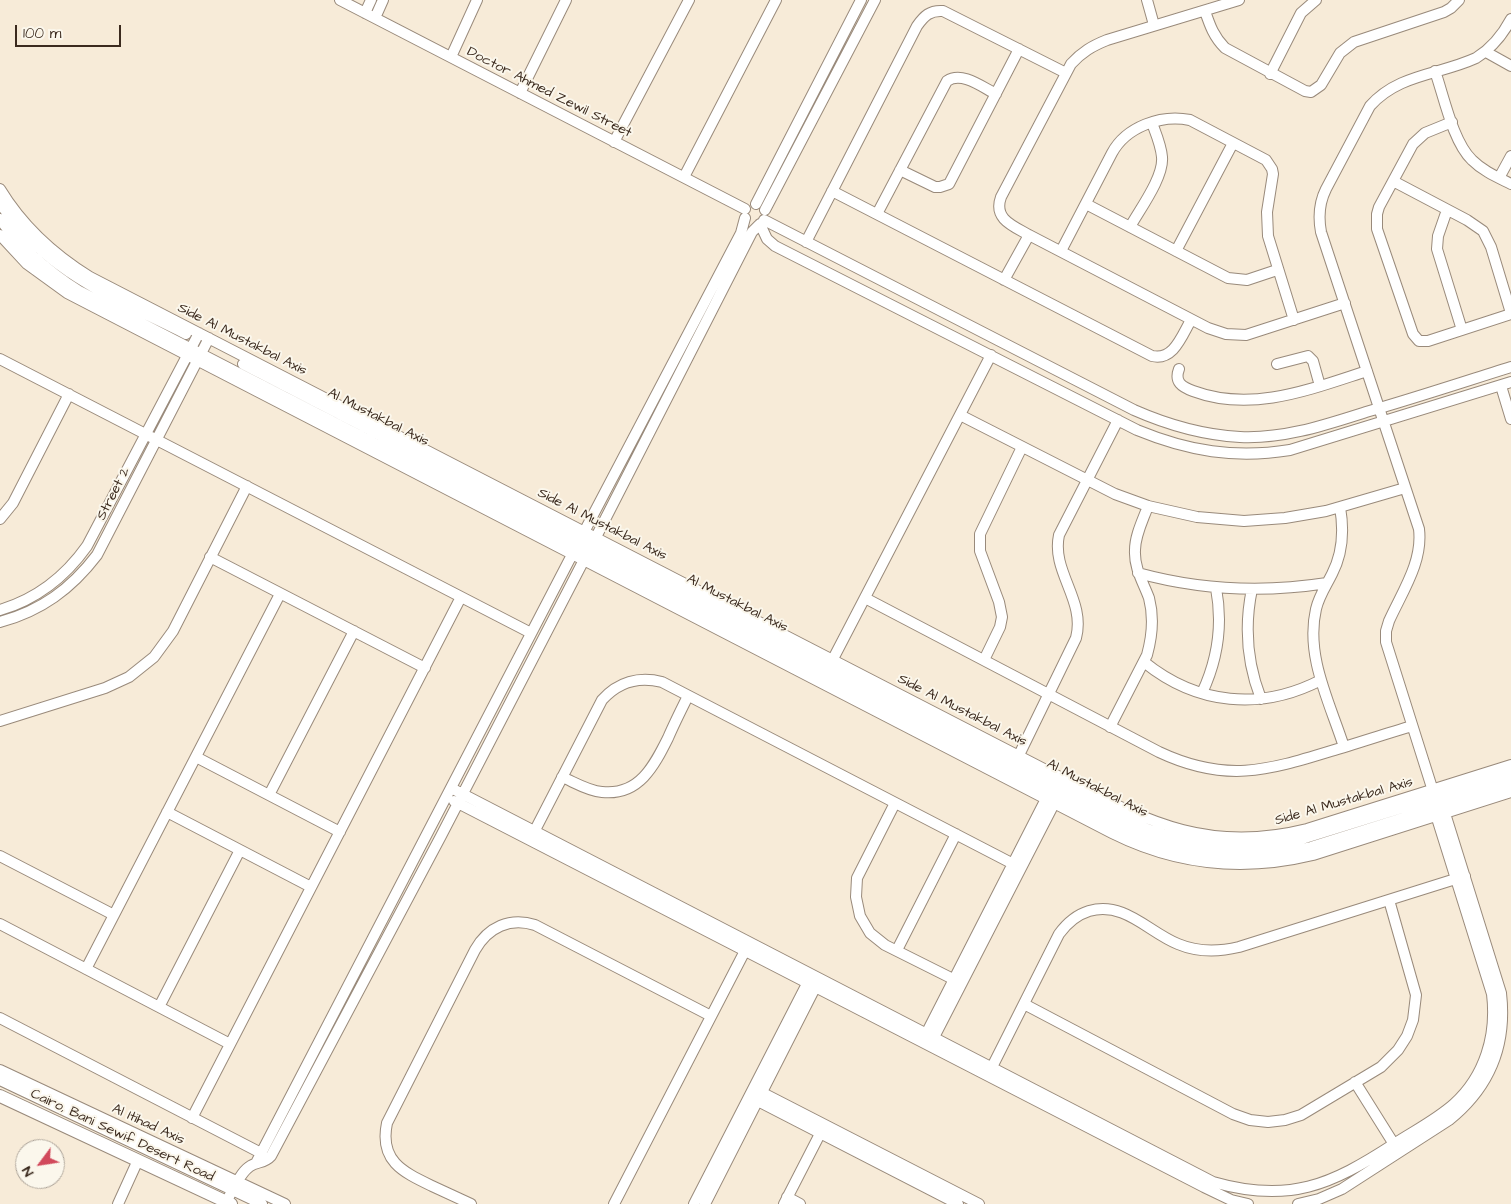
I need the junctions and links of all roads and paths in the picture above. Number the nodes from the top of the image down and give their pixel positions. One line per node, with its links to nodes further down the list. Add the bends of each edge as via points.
1 (340, 0): 15 (street, Doctor Ahmed Zewil Street)
2 (371, 0): 15 (street)
3 (383, 0): 15 (street)
4 (477, 0): 20 (street)
5 (566, 0): 25 (street)
6 (689, 0): 29 (street)
7 (776, 0): 33 (street)
8 (861, 0): 40 (street)
9 (875, 0): 46 (street)
10 (1147, 0): 17 (street)
11 (1239, 0): 14 (street)
12 (1316, 0): 24 (street, via 1301,14)
13 (1459, 0): 24 (street, via 1444,12 1354,42 1336,58 1315,91 1304,91)
14 (1205, 11): 17 (street); 24 (street, via 1215,38 1225,48)
15 (370, 15): 20 (street, Doctor Ahmed Zewil Street)
16 (1511, 18): 19 (street, via 1497,42)
17 (1154, 25): 23 (street, via 1087,49)
18 (1019, 49): 23 (street); 26 (street); 38 (street, via 943,11 927,14)
19 (1486, 52): 21 (street); 22 (street, via 1466,63)
20 (451, 57): 25 (street, Doctor Ahmed Zewil Street)
21 (1511, 66)
22 (1435, 71): 27 (street); 56 (street, via 1399,83 1378,96 1322,197 1319,223)
23 (1066, 73): 49 (street, via 999,203 1004,221)
24 (1270, 74)
25 (520, 93): 29 (street, Doctor Ahmed Zewil Street)
26 (996, 94): 32 (street, via 963,78 947,82); 32 (street, via 949,184 935,187)
27 (1452, 122): 34 (street, via 1468,156); 35 (street, via 1419,138)
28 (1152, 123): 30 (street, via 1169,118 1190,120); 41 (street, via 1132,131 1116,145); 47 (street, via 1161,148 1162,165)
29 (614, 142): 33 (street, Doctor Ahmed Zewil Street)
30 (1233, 142): 52 (street); 53 (street, via 1266,160 1272,169 1266,224)
31 (1511, 156): 34 (street)
32 (900, 170): 44 (street)
33 (684, 178): 43 (street, Doctor Ahmed Zewil Street)
34 (1499, 178): 36 (street)
35 (1393, 182): 42 (street); 60 (street, via 1379,207 1377,229 1413,334 1423,342)
36 (1511, 184)
37 (0, 189): 62 (street, Side Al Mustakbal Axis, via 22,221 71,266)
38 (832, 191): 44 (street); 50 (street)
39 (0, 203): 62 (street, via 34,244 67,272)
40 (756, 204): 43 (street, via 748,206); 46 (street, via 761,206)
41 (1086, 204): 47 (street); 51 (street)
42 (1447, 210): 57 (street, via 1476,225 1488,238); 60 (street, via 1437,245)
43 (745, 214): 46 (street, via 750,224); 55 (street, via 741,233)
44 (877, 214): 54 (street)
45 (0, 219): 62 (street, via 32,255 62,280)
46 (762, 220): 50 (street); 55 (street); 64 (street, via 767,239 775,246)
47 (1130, 227): 52 (street)
48 (0, 234): 62 (street, Side Al Mustakbal Axis, via 28,264 67,293)
49 (1029, 235): 51 (street); 54 (street)
50 (806, 242): 61 (street)
51 (1061, 251): 58 (street)
52 (1176, 251): 53 (street, via 1235,280 1254,279)
53 (1277, 270): 59 (street)
54 (1004, 280): 58 (street, via 1156,357 1170,354)
55 (712, 301): 87 (street); 88 (street)
56 (1345, 304): 59 (street); 69 (street)
57 (1511, 314): 60 (street)
58 (1191, 320): 59 (street, via 1234,335 1253,333)
59 (1294, 320)
60 (1462, 330)
61 (989, 336): 64 (street); 73 (street, via 1134,410 1204,433 1278,436 1313,429)
62 (193, 344): 63 (street, Side Al Mustakbal Axis); 63 (street); 78 (street, Street 2)
63 (203, 349): 79 (street, Street 2); 87 (street, Side Al Mustakbal Axis); 87 (street, Side Al Mustakbal Axis)
64 (986, 353): 74 (street); 76 (street)
65 (0, 359): 72 (street)
66 (1277, 364): 71 (street, via 1310,357)
67 (1511, 367): 73 (street)
68 (1179, 369): 71 (street, via 1177,378 1181,386 1227,399 1277,398)
69 (1367, 371): 71 (street); 73 (street)
70 (1506, 384): 75 (street); 77 (street)
71 (1320, 386)
72 (69, 394): 78 (street); 86 (street, via 13,504)
73 (1379, 408): 77 (street)
74 (960, 415): 80 (street); 96 (street)
75 (1511, 419)
76 (1118, 420): 77 (street, via 1167,441 1234,454 1264,454 1303,448); 81 (street)
77 (1384, 422): 83 (street)
78 (146, 434): 79 (street); 97 (street, Street 2, via 95,532 77,559 41,592)
79 (157, 439): 82 (street); 98 (street, Street 2, via 107,538 84,571 42,605)
80 (1022, 447): 81 (street); 102 (street, via 980,534 980,550 1002,617)
81 (1087, 480): 84 (street); 107 (street, via 1060,530 1058,540 1058,557 1076,606 1079,624 1076,638)
82 (247, 486): 89 (street); 95 (street)
83 (1405, 488): 85 (street); 111 (street, via 1418,530 1419,550 1389,621 1386,636)
84 (1148, 506): 85 (street, via 1197,517 1244,521 1286,518); 90 (street, via 1135,542)
85 (1340, 507): 91 (street, via 1342,543 1335,569)
86 (0, 519)
87 (579, 543): 88 (street, Side Al Mustakbal Axis); 88 (street, Al Mustakbal Axis); 100 (street)
88 (590, 549): 101 (street, Side Al Mustakbal Axis); 117 (street, Al Mustakbal Axis); 123 (street, Al Mustakbal Axis); 125 (street)
89 (210, 557): 94 (street); 110 (street, via 167,640 138,671 106,688)
90 (1138, 573): 92 (street); 103 (street, via 1152,618 1150,646)
91 (1327, 583): 93 (street); 105 (street, via 1318,600 1313,632)
92 (1216, 588): 93 (street); 106 (street, via 1220,612 1218,648)
93 (1252, 590): 109 (street, via 1247,638)
94 (280, 594): 99 (street); 115 (street)
95 (461, 597): 100 (street); 104 (street)
96 (865, 598): 101 (street); 102 (street)
97 (0, 610)
98 (0, 622)
99 (354, 631): 104 (street); 124 (street)
100 (531, 634): 121 (street)
101 (833, 659): 114 (street, Side Al Mustakbal Axis)
102 (984, 660): 107 (street)
103 (1144, 662): 106 (street, via 1171,680); 112 (street)
104 (425, 668): 129 (street)
105 (1321, 680): 109 (street, via 1292,692); 113 (street)
106 (1202, 693): 109 (street, via 1231,699)
107 (1048, 694): 112 (street); 114 (street)
108 (688, 696): 119 (street, via 656,762 634,785 621,791 600,792); 119 (street, via 662,682 649,680 636,680 617,687 598,705); 126 (street)
109 (1261, 699)
110 (0, 721)
111 (1412, 726): 113 (street); 127 (street)
112 (1110, 727): 113 (street, via 1172,758 1224,771 1278,767)
113 (1344, 747)
114 (1019, 755): 117 (street, Side Al Mustakbal Axis)
115 (196, 757): 124 (street); 128 (street)
116 (1511, 765): 127 (street, Side Al Mustakbal Axis)
117 (1043, 772): 123 (street, Al Mustakbal Axis); 127 (street, Side Al Mustakbal Axis, via 1154,822 1230,838 1292,833)
118 (1511, 774): 127 (street, Al Mustakbal Axis)
119 (562, 776): 131 (street)
120 (1511, 784): 127 (street, Al Mustakbal Axis)
121 (449, 792): 125 (street); 160 (street)
122 (1511, 792): 127 (street, Side Al Mustakbal Axis)
123 (1054, 793): 127 (street, Al Mustakbal Axis, via 1149,830 1188,842 1228,847 1292,842); 127 (street, Side Al Mustakbal Axis, via 1143,847 1181,858 1227,865 1296,859); 134 (street)
124 (269, 795): 129 (street)
125 (461, 799): 131 (street); 160 (street, via 271,1156 266,1161)
126 (895, 802): 130 (street); 141 (street, via 858,878 856,891 858,910 867,927 880,941)
127 (1438, 804): 135 (street)
128 (167, 812): 132 (street); 138 (street)
129 (340, 832): 136 (street)
130 (956, 834): 134 (street); 141 (street)
131 (533, 836): 140 (street)
132 (240, 850): 136 (street); 146 (street)
133 (0, 856): 138 (street)
134 (1017, 866): 144 (street)
135 (1461, 877): 137 (street); 159 (street, via 1501,993 1499,1045 1484,1082 1468,1103 1449,1120)
136 (311, 887): 150 (street)
137 (1388, 900): 145 (street, via 1239,947 1218,950 1178,944 1122,912 1108,909 1086,912 1074,918 1059,934); 154 (street, via 1416,995 1415,1012 1398,1050 1380,1067)
138 (114, 915): 142 (street)
139 (0, 924): 142 (street)
140 (747, 947): 143 (street); 147 (street)
141 (897, 950): 144 (street)
142 (86, 969): 146 (street)
143 (814, 981): 149 (street); 155 (street)
144 (958, 982): 149 (street)
145 (1024, 1004): 152 (street); 154 (street, via 1250,1120 1268,1122 1293,1118)
146 (158, 1007): 150 (street)
147 (711, 1016): 168 (street, via 535,925 507,923 488,933 475,950 386,1130 390,1155 402,1170); 169 (street)
148 (0, 1018): 157 (street)
149 (928, 1040): 152 (street)
150 (230, 1044): 157 (street)
151 (0, 1070): 162 (street, Al Itihad Axis)
152 (990, 1072): 159 (street, via 1213,1182 1246,1194 1281,1196 1316,1190); 174 (street, via 1204,1187)
153 (0, 1080): 162 (street, Al Itihad Axis)
154 (1355, 1082): 159 (street)
155 (756, 1094): 158 (street); 170 (street); 171 (street)
156 (0, 1096): 161 (main road, Cairo, Bani Sewif Desert Road)
157 (192, 1118): 160 (street)
158 (822, 1129): 163 (street); 164 (street)
159 (1396, 1148): 175 (street, via 1342,1189)
160 (259, 1158): 162 (street, via 246,1170)
161 (138, 1160): 162 (main road, Cairo, Bani Sewif Desert Road); 165 (street)
162 (232, 1195): 166 (street, Al Itihad Axis); 167 (street, Al Itihad Axis)
163 (954, 1200): 173 (street)
164 (786, 1201): 172 (street)
165 (118, 1204)
166 (262, 1204)
167 (285, 1204)
168 (471, 1204)
169 (614, 1204)
170 (694, 1204)
171 (705, 1204)
172 (800, 1204)
173 (979, 1204)
174 (1248, 1204)
175 (1298, 1204)

